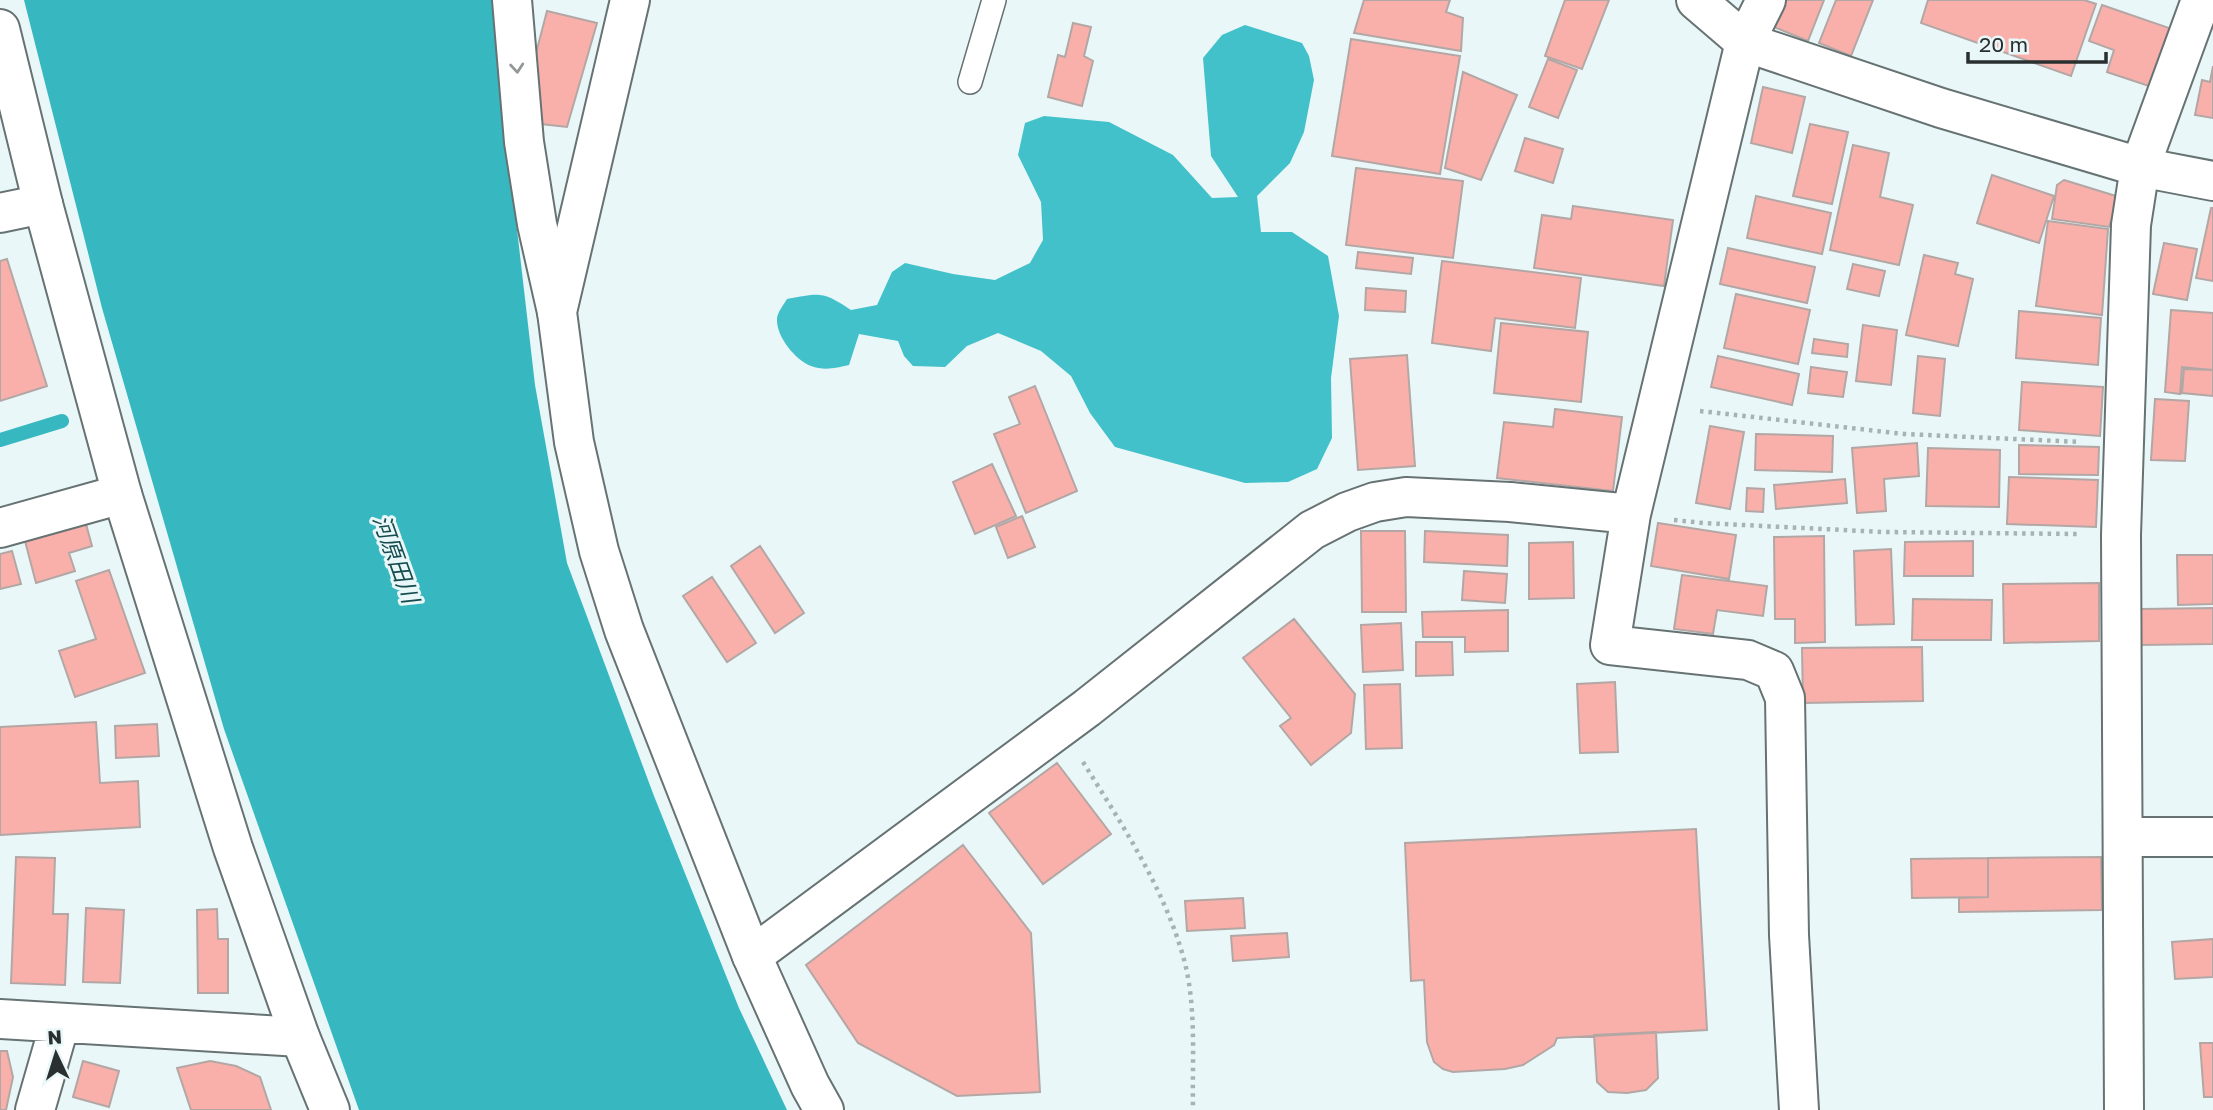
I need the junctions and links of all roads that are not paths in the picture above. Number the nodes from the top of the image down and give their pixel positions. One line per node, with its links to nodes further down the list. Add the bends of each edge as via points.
1 (512, 0): 14 (street, one-way to 14, via 524,142)
2 (630, 0): 14 (street)
3 (994, 0): 9 (lane)
4 (1696, 0): 8 (street)
5 (1766, 0): 8 (street)
6 (2201, 0): 10 (street)
7 (0, 29): 12 (street)
8 (1745, 43): 10 (street); 16 (street)
9 (970, 82)
10 (2140, 167): 11 (street); 18 (street, via 2131,225 2124,444)
11 (2213, 181)
12 (43, 204): 13 (street); 15 (street)
13 (0, 213)
14 (557, 313): 20 (street, via 574,442 599,551 624,629)
15 (122, 494): 17 (street); 23 (street, via 233,848)
16 (1631, 514): 20 (street, via 1406,498 1347,512 1312,530 1062,728); 27 (street, via 1610,645 1748,660 1774,671 1785,698 1789,935)
17 (0, 528)
18 (2123, 837): 19 (street); 28 (street)
19 (2213, 837)
20 (752, 956): 26 (street)
21 (0, 1019): 22 (street)
22 (60, 1023): 23 (street); 24 (street)
23 (300, 1037): 25 (street)
24 (35, 1110)
25 (330, 1110)
26 (824, 1110)
27 (1799, 1110)
28 (2124, 1110)

